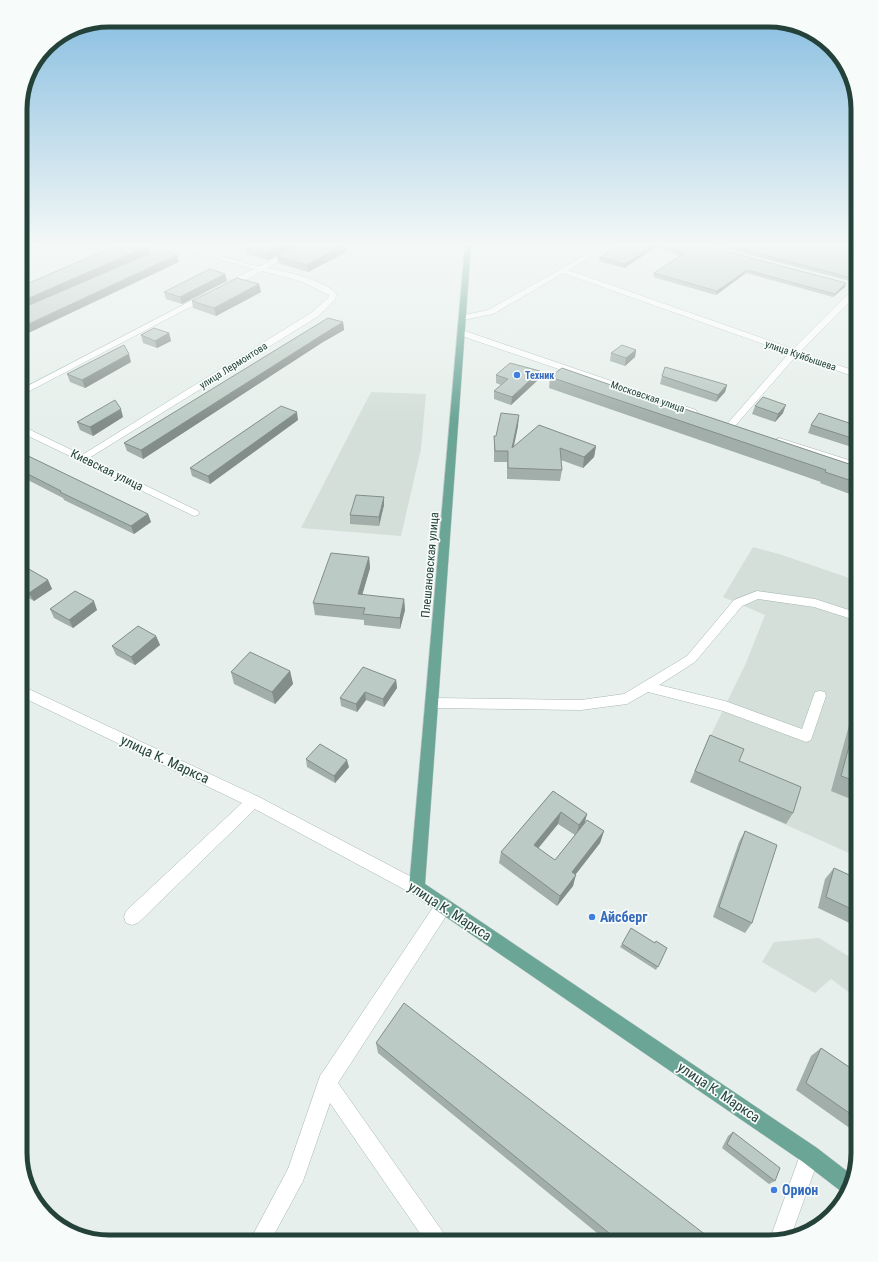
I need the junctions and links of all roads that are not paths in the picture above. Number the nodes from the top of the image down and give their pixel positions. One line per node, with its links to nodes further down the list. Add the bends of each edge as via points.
1 (192, 304): 11 (street)
2 (326, 304): 16 (street, улица Лермонтова, via 314,315)
3 (464, 304): 7 (main road, Плешановская улица)
4 (504, 304): 7 (street, via 490,312)
5 (656, 304): 9 (street, улица Куйбышева)
6 (840, 304): 9 (street)
7 (463, 318): 8 (main road, Плешановская улица)
8 (462, 333): 12 (street, Московская улица); 23 (main road, Плешановская улица)
9 (794, 353): 10 (street, улица Куйбышева); 13 (street)
10 (851, 373)
11 (27, 389)
12 (701, 415)
13 (731, 425)
14 (27, 431): 16 (street, Киевская улица)
15 (769, 437): 17 (street)
16 (83, 458): 18 (street, Киевская улица)
17 (851, 464)
18 (194, 513)
19 (851, 615): 20 (street, via 815,603 757,594 738,603 691,659)
20 (646, 687): 22 (street, via 725,706 806,736); 23 (street, via 626,699 582,705)
21 (27, 693): 24 (street, улица К. Маркса)
22 (820, 696)
23 (432, 703): 25 (main road, Плешановская улица)
24 (254, 801): 25 (street, улица К. Маркса); 27 (street)
25 (417, 888): 26 (main road, улица К. Маркса)
26 (444, 905): 28 (street); 29 (main road, улица К. Маркса)
27 (132, 917)
28 (327, 1083): 32 (street, via 296,1174); 33 (street)
29 (810, 1155): 30 (main road, улица К. Маркса); 31 (street)
30 (846, 1182)
31 (782, 1233)
32 (264, 1235)
33 (433, 1235)

